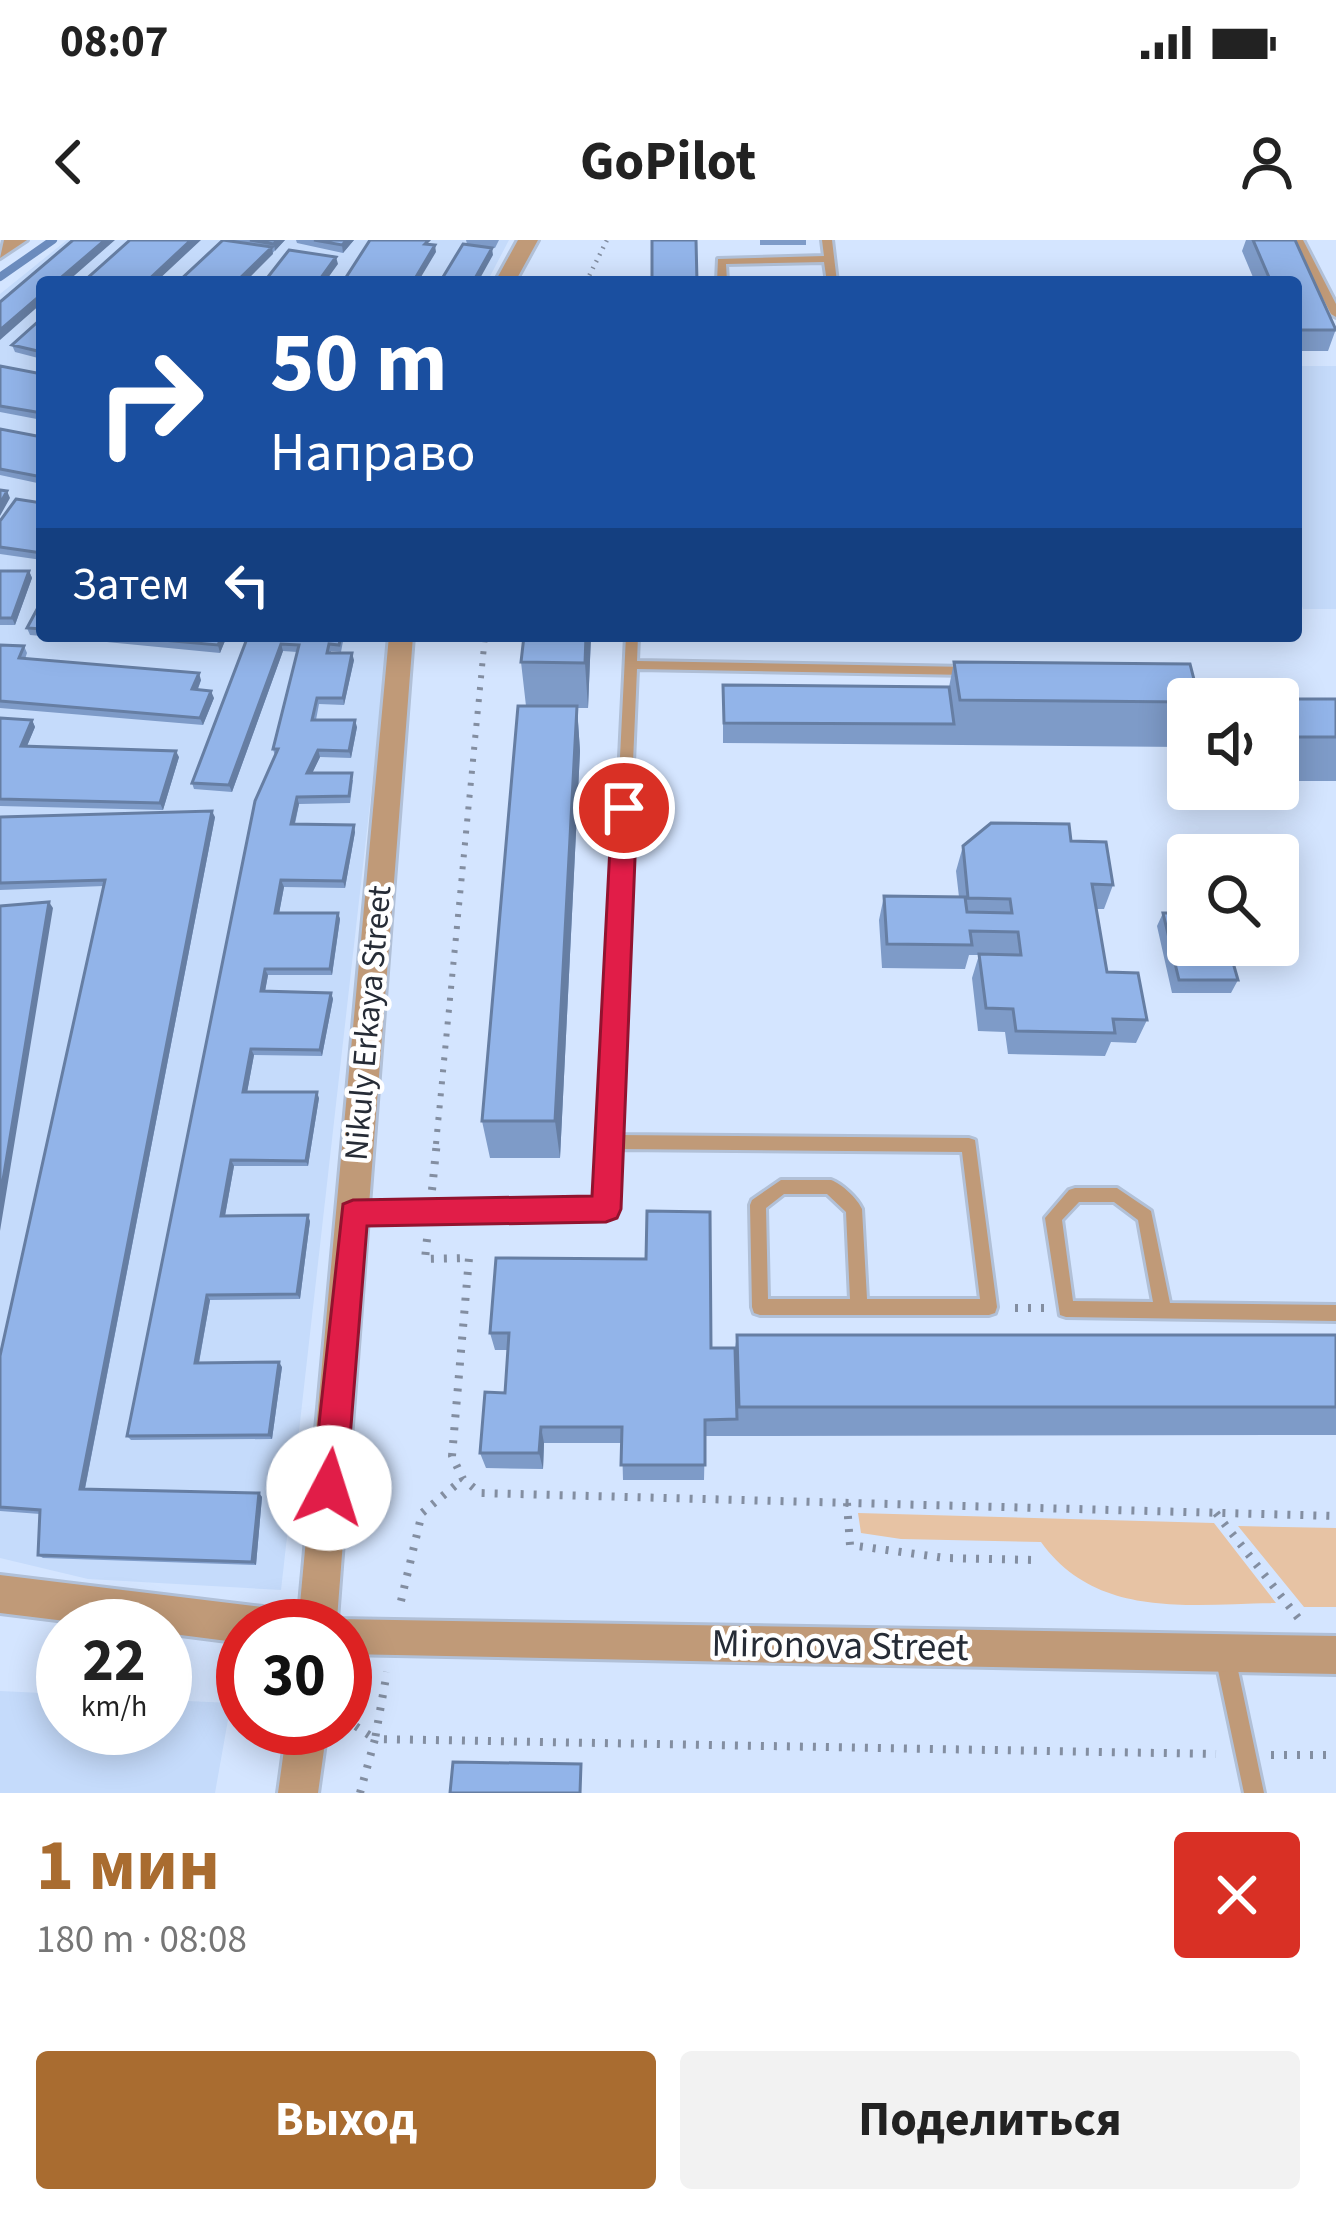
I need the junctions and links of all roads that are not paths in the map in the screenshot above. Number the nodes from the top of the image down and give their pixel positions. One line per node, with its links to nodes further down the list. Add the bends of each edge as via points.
1 (17, 240): 5 (street)
2 (528, 240): 7 (street)
3 (827, 240): 6 (lane)
4 (1298, 240): 10 (lane)
5 (0, 252)
6 (830, 259): 8 (lane, via 721,261); 9 (lane)
7 (508, 276)
8 (722, 276)
9 (831, 276)
10 (1322, 285): 11 (lane); 12 (lane)
11 (1336, 285)
12 (1336, 314)
13 (401, 642): 18 (street, Nikuly Erkaya Street)
14 (632, 642): 15 (lane)
15 (631, 665): 16 (lane); 17 (lane)
16 (990, 672)
17 (609, 1142): 18 (lane, via 606,1209); 19 (lane, via 969,1145 989,1307)
18 (353, 1213): 23 (street, Nikuly Erkaya Street)
19 (859, 1307): 19 (lane, via 760,1307 758,1205 781,1187 831,1187 854,1209)
20 (1163, 1310): 20 (lane, via 1066,1309 1053,1218 1075,1195 1117,1195 1145,1216); 21 (lane)
21 (1336, 1313)
22 (0, 1594): 24 (street)
23 (319, 1599)
24 (216, 1620)
25 (372, 1635): 26 (street, Mironova Street)
26 (1225, 1653): 27 (street, Mironova Street); 30 (lane)
27 (1332, 1655)
28 (303, 1755): 29 (street)
29 (298, 1793)
30 (1254, 1793)

